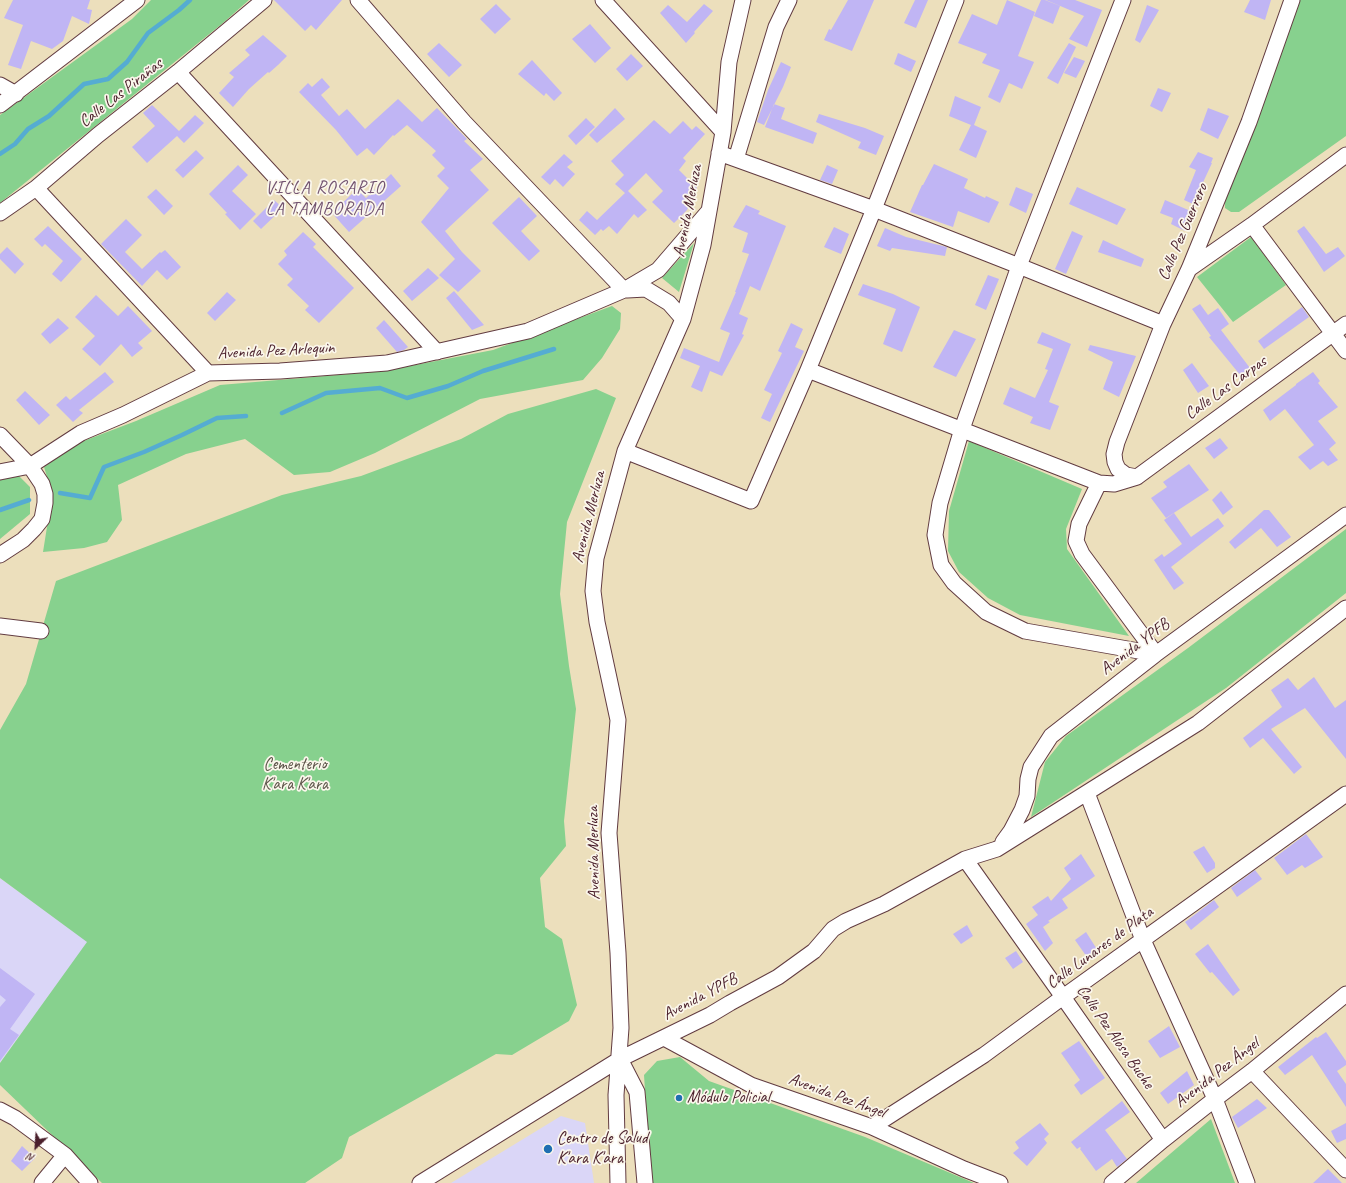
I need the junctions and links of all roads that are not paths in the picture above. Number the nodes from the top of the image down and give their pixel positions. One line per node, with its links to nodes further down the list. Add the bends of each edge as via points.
1 (137, 0): 12 (street)
2 (264, 0): 10 (street, Calle Las Pirañas)
3 (358, 0): 25 (street, via 464,122)
4 (603, 0): 14 (street)
5 (742, 0): 14 (street, Avenida Merluza, via 729,62)
6 (788, 0): 17 (street, via 776,27)
7 (956, 0): 19 (street)
8 (1123, 0): 23 (street)
9 (1292, 0): 24 (street, Calle Pez Guerrero, via 1249,122)
10 (178, 72): 18 (street, Calle Las Pirañas); 31 (street)
11 (0, 85): 12 (street)
12 (16, 94): 13 (street)
13 (0, 105)
14 (723, 132): 15 (street, Avenida Merluza)
15 (719, 153): 17 (street); 20 (street, Avenida Merluza)
16 (1346, 155): 22 (street)
17 (736, 160): 19 (street)
18 (36, 188): 21 (street, Calle Las Pirañas); 33 (street)
19 (874, 209): 23 (street); 32 (street)
20 (708, 212): 25 (street, Avenida Pez Arlequin, via 658,270); 26 (street, Avenida Merluza, via 703,244)
21 (0, 214)
22 (1252, 225): 24 (street); 29 (street)
23 (1020, 266): 27 (street); 34 (street)
24 (1189, 269): 27 (street, Calle Pez Guerrero)
25 (624, 290): 26 (street, Avenida Pez Arlequin, via 646,289 668,303); 31 (street, Avenida Pez Arlequin, via 528,331)
26 (683, 319): 36 (street, Avenida Merluza)
27 (1163, 324): 39 (street, Calle Pez Guerrero, via 1114,454 1118,469)
28 (1346, 324): 29 (street, Calle Las Carpas)
29 (1333, 333): 30 (street); 39 (street, Calle Las Carpas)
30 (1346, 351)
31 (437, 352): 33 (street, Avenida Pez Arlequin, via 387,363 280,371)
32 (808, 370): 34 (street); 36 (street, via 751,501)
33 (208, 373): 37 (street, Avenida Pez Arlequin, via 81,433)
34 (962, 429): 40 (street); 46 (street, via 940,503 935,535 940,565 954,583 986,612 1025,631)
35 (0, 435): 37 (street)
36 (625, 451): 55 (street, Avenida Merluza, via 596,558 593,591 618,720 609,833 620,983)
37 (30, 466): 38 (street); 42 (street, via 42,484 45,494 42,519 23,540)
38 (0, 472)
39 (1131, 476): 40 (street, Calle Las Carpas, via 1114,484)
40 (1099, 483): 46 (street, via 1079,524 1076,541 1082,554)
41 (1346, 515): 46 (street, Avenida YPFB)
42 (0, 555)
43 (1346, 608): 47 (street, Avenida YPFB, via 1198,723)
44 (0, 626): 45 (street)
45 (41, 631)
46 (1156, 654): 49 (street, Avenida YPFB, via 1051,736 1031,767 1027,796 1017,820)
47 (1087, 793): 49 (street, Avenida YPFB); 51 (street)
48 (1346, 794): 51 (street, Calle Lunares de Plata)
49 (997, 849): 50 (street, Avenida YPFB)
50 (965, 859): 53 (street, Calle Pez Alosa Buche); 54 (street, Avenida YPFB, via 884,904 846,921 833,929 814,951 778,977)
51 (1143, 940): 53 (street, Calle Lunares de Plata); 57 (street)
52 (1346, 994): 56 (street, Avenida Pez Ángel)
53 (1063, 997): 59 (street, Calle Lunares de Plata, via 984,1055); 60 (street, Calle Pez Alosa Buche)
54 (664, 1038): 55 (street, Avenida YPFB); 59 (street, Avenida Pez Ángel, via 752,1085)
55 (620, 1059): 65 (street, Avenida YPFB); 66 (street, Avenida Merluza, via 616,1095); 67 (street, Avenida Merluza, via 637,1092)
56 (1252, 1071): 57 (street, Avenida Pez Ángel); 62 (street)
57 (1215, 1099): 60 (street, Avenida Pez Ángel); 70 (street)
58 (0, 1110): 61 (street)
59 (872, 1127): 68 (street, Avenida Pez Ángel)
60 (1163, 1140): 69 (street, Avenida Pez Ángel)
61 (65, 1155): 63 (street); 64 (street)
62 (1346, 1170)
63 (42, 1183)
64 (90, 1183)
65 (420, 1183)
66 (618, 1183)
67 (645, 1183)
68 (1000, 1183)
69 (1112, 1183)
70 (1247, 1183)

